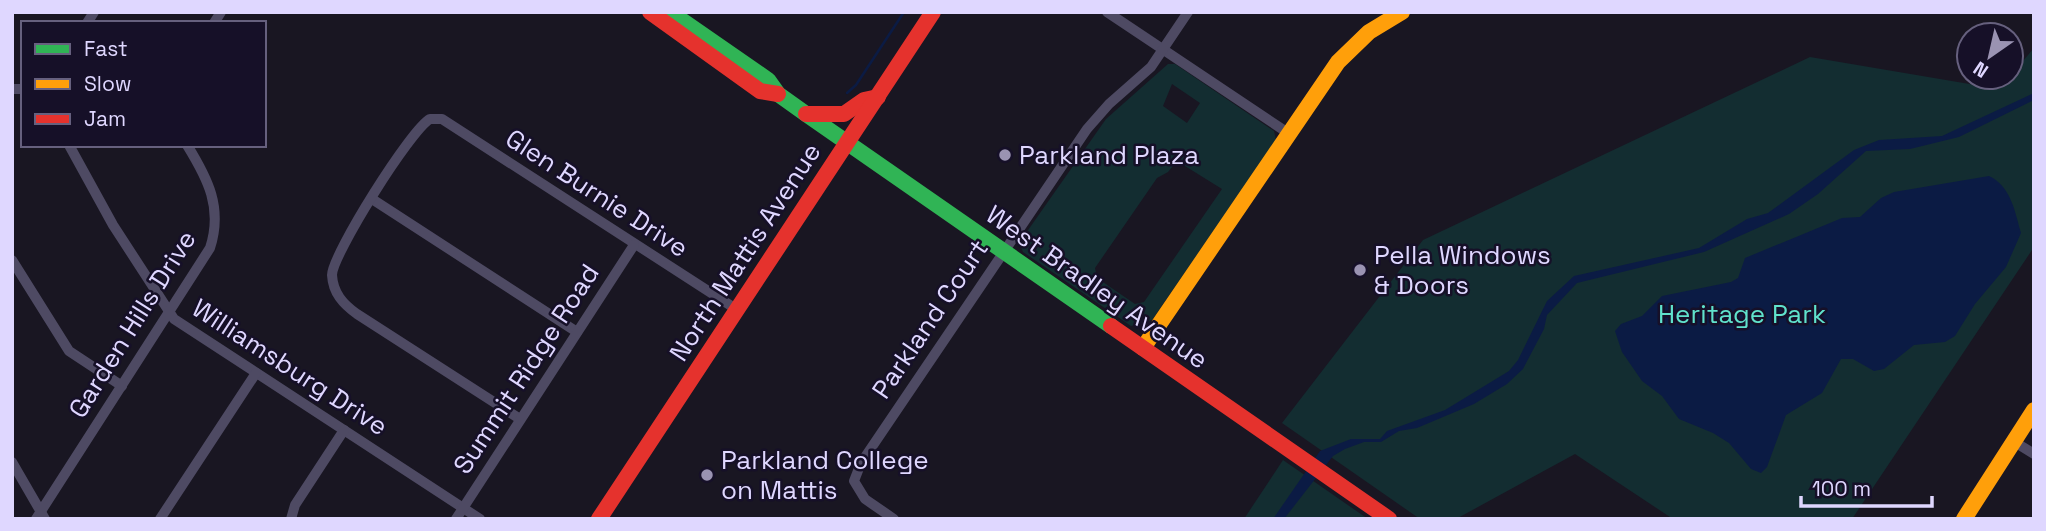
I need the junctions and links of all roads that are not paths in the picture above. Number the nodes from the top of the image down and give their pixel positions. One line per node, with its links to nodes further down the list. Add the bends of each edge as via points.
1 (650, 12): 8 (main road, West Bradley Avenue, via 760,91)
2 (670, 12): 8 (main road, West Bradley Avenue, via 768,80)
3 (933, 12): 9 (main road, North Mattis Avenue)
4 (1107, 12): 7 (street)
5 (1188, 12): 7 (street, Parkland Court)
6 (1402, 12): 11 (main road, via 1349,50)
7 (1163, 50): 11 (street); 17 (street, Parkland Court, via 1137,82 1099,114)
8 (778, 94): 10 (main road, West Bradley Avenue)
9 (878, 97): 10 (main road, via 864,100 844,114); 12 (main road, North Mattis Avenue)
10 (806, 114): 12 (main road, West Bradley Avenue)
11 (1288, 134): 22 (main road)
12 (846, 142): 17 (main road, West Bradley Avenue); 19 (main road, North Mattis Avenue)
13 (70, 147): 20 (street, Williamsburg Drive)
14 (188, 147): 20 (street, Garden Hills Drive, via 211,187 216,220 204,262)
15 (372, 199): 16 (street, Glen Burnie Drive, via 424,122 442,119); 21 (street); 26 (street, via 336,256 332,274 340,300)
16 (634, 245): 19 (street, Glen Burnie Drive); 21 (street, Summit Ridge Road)
17 (1002, 251): 22 (main road, West Bradley Avenue); 38 (street, Parkland Court, via 855,476 858,492)
18 (12, 260): 24 (street, via 69,351)
19 (736, 309): 37 (main road, North Mattis Avenue)
20 (169, 313): 23 (street, Williamsburg Drive); 24 (street, Garden Hills Drive)
21 (577, 332): 26 (street, Summit Ridge Road)
22 (1143, 348): 39 (main road, West Bradley Avenue)
23 (256, 373): 27 (street, Williamsburg Drive); 33 (street)
24 (122, 386): 32 (street, Garden Hills Drive)
25 (2034, 410): 28 (main road)
26 (520, 419): 31 (street, Summit Ridge Road)
27 (344, 430): 31 (street, Williamsburg Drive); 34 (street, via 295,505)
28 (2013, 441): 29 (street); 40 (main road)
29 (2034, 454)
30 (12, 462): 32 (street)
31 (463, 508): 35 (street, Summit Ridge Road); 36 (street, Williamsburg Drive)
32 (41, 516)
33 (161, 518)
34 (291, 519)
35 (456, 519)
36 (480, 519)
37 (599, 519)
38 (894, 519)
39 (1389, 519)
40 (1964, 519)

